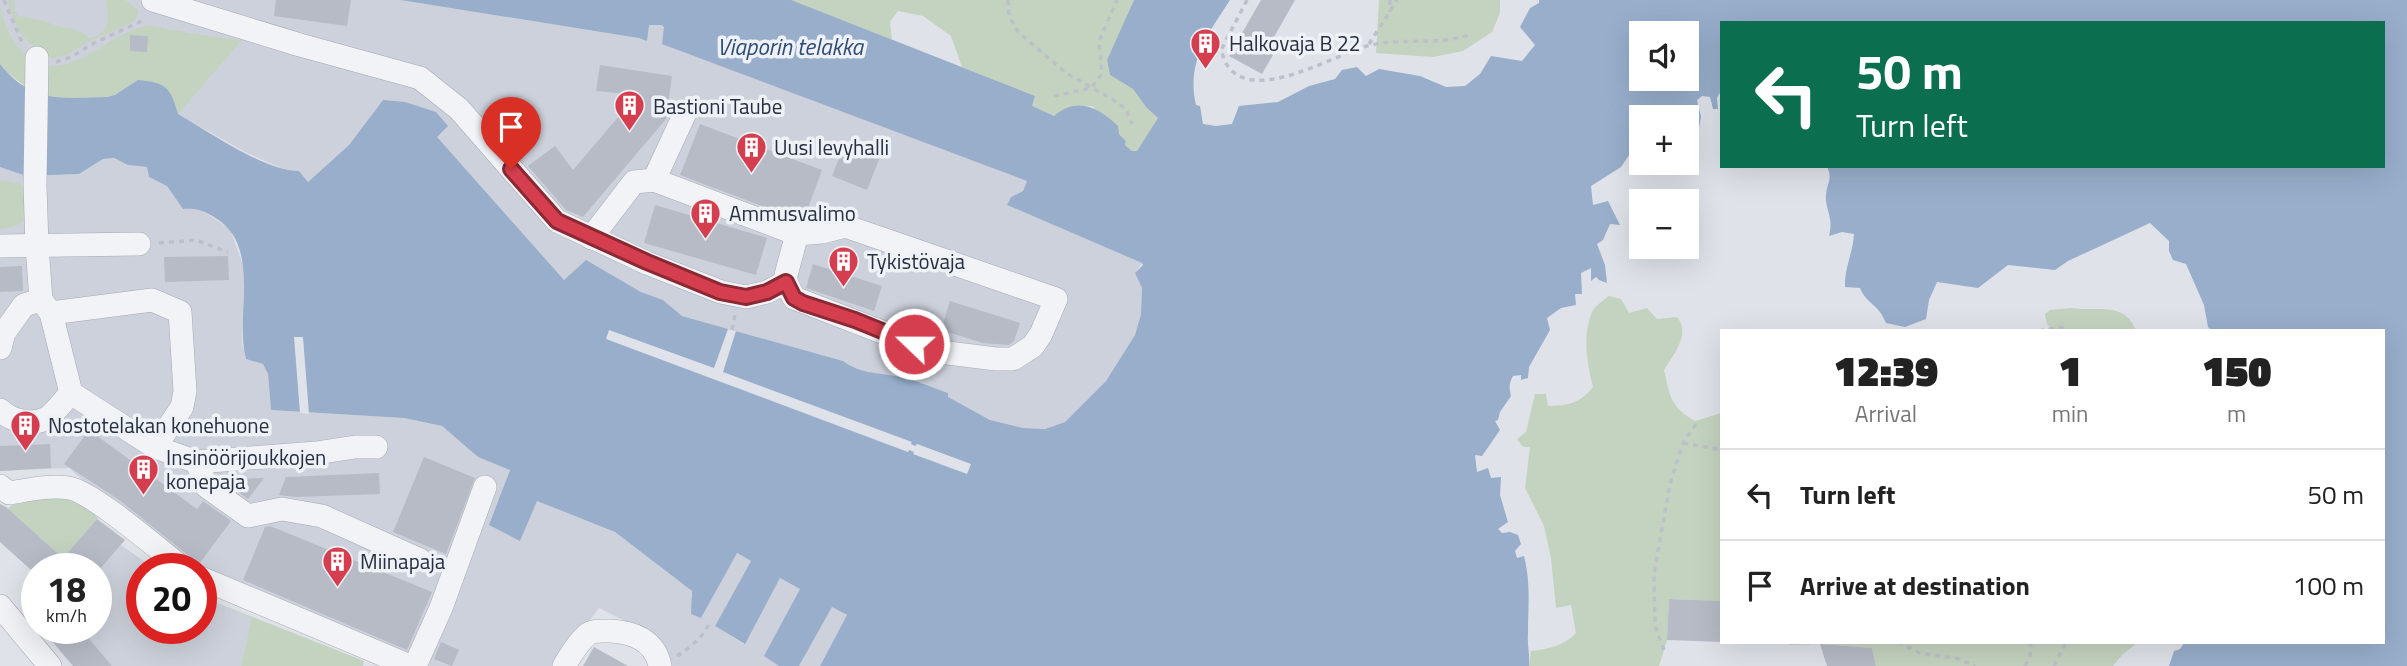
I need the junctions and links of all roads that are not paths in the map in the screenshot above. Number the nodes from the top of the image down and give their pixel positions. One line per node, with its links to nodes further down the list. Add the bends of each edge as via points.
1 (155, 1): 6 (lane, via 420,78 459,108 557,221)
2 (37, 68): 9 (lane)
3 (686, 111): 4 (lane)
4 (654, 180): 5 (lane); 6 (lane, via 635,182)
5 (797, 234): 10 (lane); 10 (lane, via 845,226 1056,299 1033,346 1013,359 996,359 914,344 803,303 794,298)
6 (591, 238): 10 (lane, via 720,292 746,297)
7 (139, 244): 9 (lane)
8 (0, 246): 9 (lane)
9 (37, 246): 11 (lane)
10 (786, 282)
11 (46, 306): 12 (lane, via 24,305 4,333); 13 (lane); 15 (lane, via 152,300 180,312 186,391 182,407)
12 (0, 348)
13 (71, 393): 14 (lane, via 47,418 13,420); 15 (lane)
14 (0, 410)
15 (155, 447): 17 (lane)
16 (376, 447): 17 (lane)
17 (197, 463): 21 (lane, via 206,486 248,516 282,509 322,516)
18 (0, 486): 20 (lane, via 9,493 71,488 99,503)
19 (485, 487): 26 (lane, via 441,608)
20 (163, 553)
21 (420, 560)
22 (217, 585): 26 (lane)
23 (0, 606): 25 (lane)
24 (660, 665): 27 (lane, via 652,648 636,634 600,631 589,633)
25 (50, 666)
26 (412, 666)
27 (564, 666)

